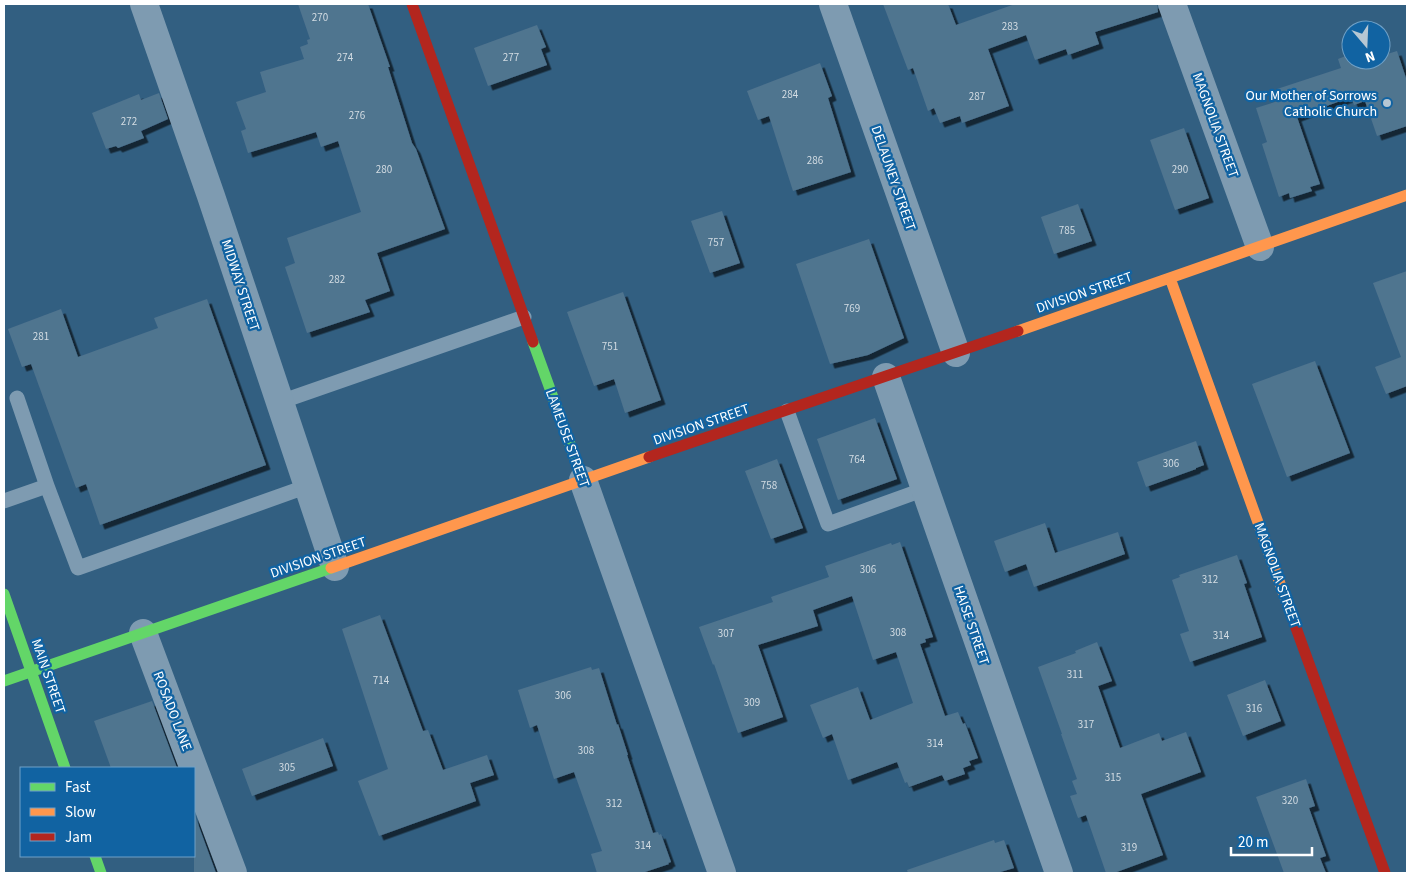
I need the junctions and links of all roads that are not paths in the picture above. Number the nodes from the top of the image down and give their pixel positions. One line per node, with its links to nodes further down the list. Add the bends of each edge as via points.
1 (144, 4): 12 (street, MIDWAY STREET)
2 (412, 4): 8 (main road, LAMEUSE STREET)
3 (833, 4): 9 (street, DELAUNEY STREET)
4 (1172, 4): 6 (street, MAGNOLIA STREET)
5 (1407, 195): 6 (main road, DIVISION STREET)
6 (1260, 246): 7 (main road, DIVISION STREET)
7 (1170, 278): 9 (main road, DIVISION STREET); 32 (main road, MAGNOLIA STREET)
8 (524, 317): 12 (lane); 14 (main road, LAMEUSE STREET)
9 (956, 352): 10 (main road, DIVISION STREET)
10 (886, 377): 13 (main road, DIVISION STREET); 17 (street, HAISE STREET)
11 (17, 398): 15 (lane)
12 (280, 402): 16 (street, MIDWAY STREET)
13 (787, 411): 14 (main road, DIVISION STREET); 17 (lane, via 828,524)
14 (583, 480): 19 (main road, DIVISION STREET); 30 (street, LAMEUSE STREET)
15 (47, 486): 16 (lane, via 78,568); 18 (lane)
16 (308, 486): 19 (street, MIDWAY STREET)
17 (925, 489): 31 (street, HAISE STREET)
18 (4, 500)
19 (335, 567): 21 (main road, DIVISION STREET)
20 (4, 594): 22 (main road, MAIN STREET)
21 (143, 633): 22 (main road, DIVISION STREET); 25 (street, ROSADO LANE)
22 (32, 672): 23 (main road, DIVISION STREET); 24 (main road, MAIN STREET)
23 (4, 682)
24 (65, 767)
25 (193, 767)
26 (195, 772): 29 (street, ROSADO LANE)
27 (95, 857): 28 (main road)
28 (101, 873)
29 (233, 873)
30 (722, 873)
31 (1059, 873)
32 (1385, 873)

